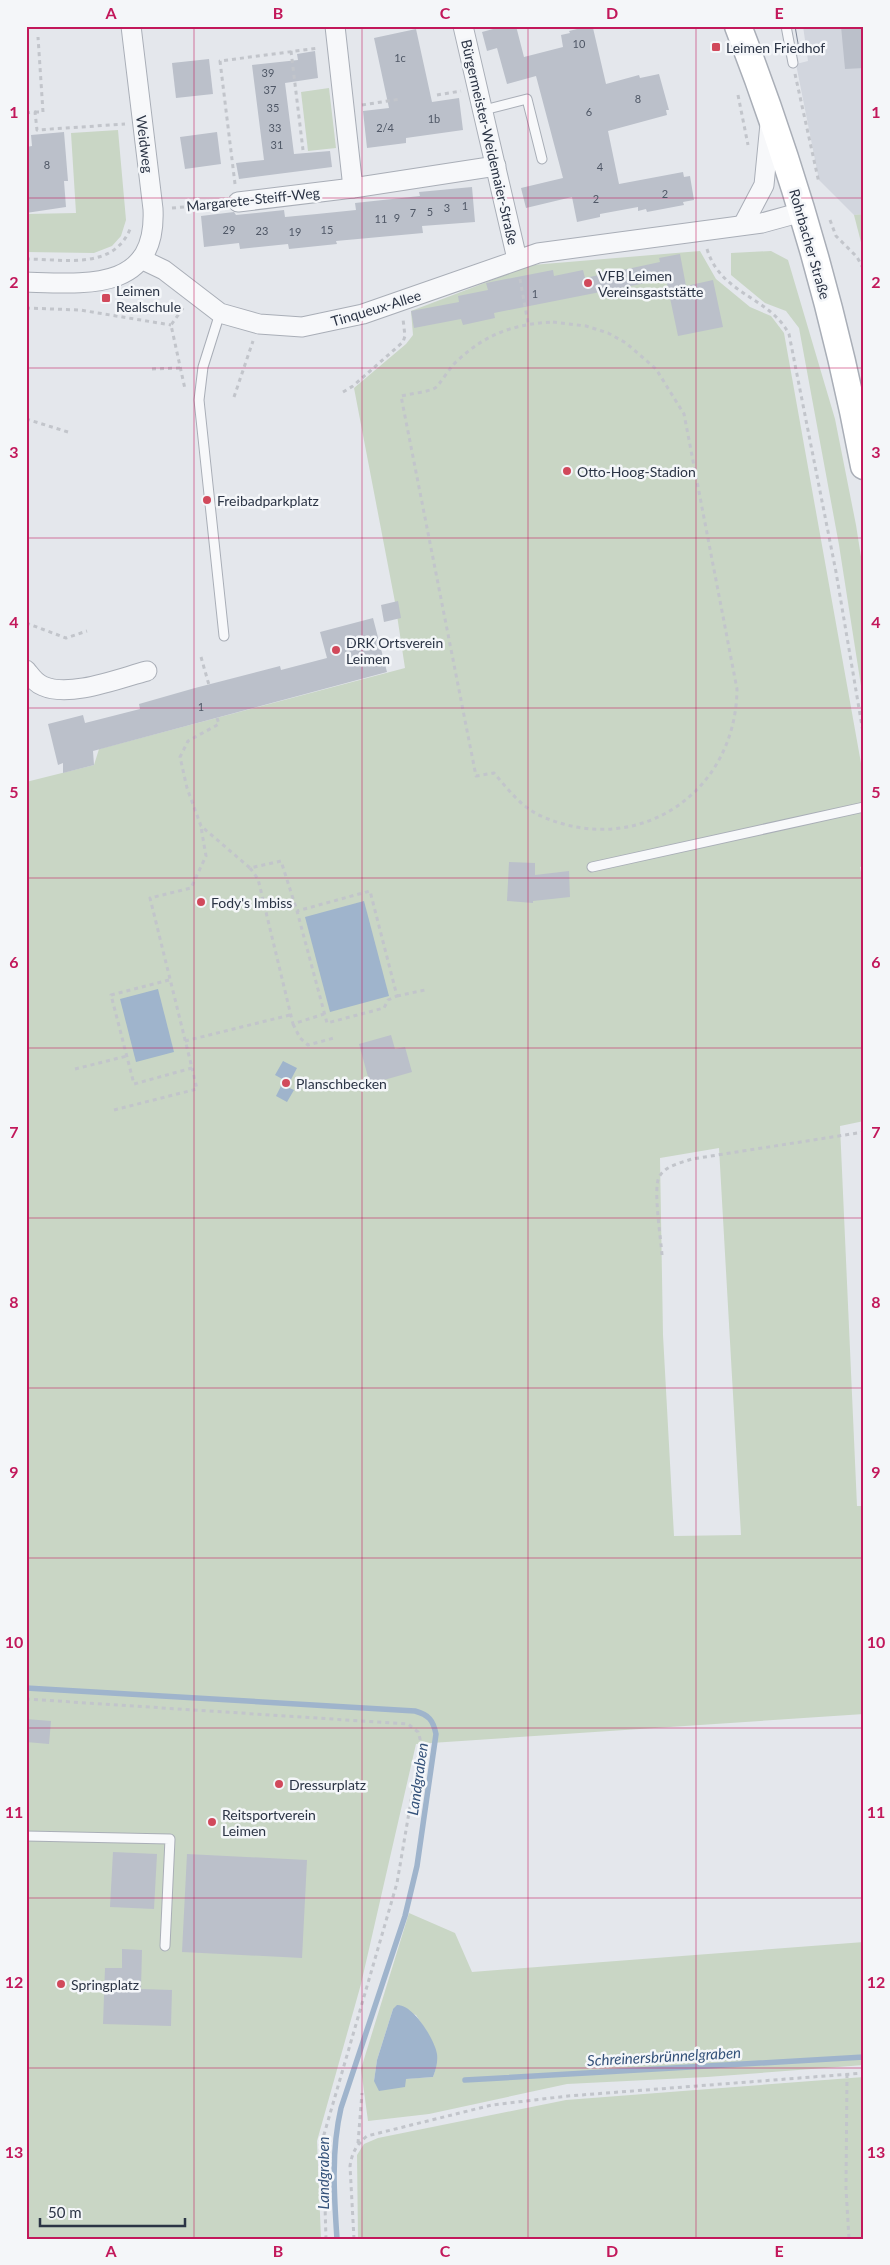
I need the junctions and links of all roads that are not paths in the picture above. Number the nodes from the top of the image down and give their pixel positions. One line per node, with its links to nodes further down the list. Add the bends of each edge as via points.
1 (130, 26): 15 (street, Weidweg, via 154,225 151,240)
2 (335, 26): 11 (street)
3 (463, 26): 7 (street, Bürgermeister-Weidemaier-Straße)
4 (738, 26): 8 (main road, Rohrbacher Straße)
5 (786, 26): 6 (lane)
6 (793, 63)
7 (484, 110): 9 (lane, via 527,99); 10 (street, Bürgermeister-Weidemaier-Straße)
8 (771, 116): 13 (main road, Rohrbacher Straße); 14 (street, via 764,185)
9 (542, 159)
10 (496, 166): 11 (street, Margarete-Steiff-Weg); 16 (street, Bürgermeister-Weidemaier-Straße)
11 (353, 188): 12 (street, Margarete-Steiff-Weg)
12 (238, 202)
13 (802, 212): 14 (street, Tinqueux-Allee, via 762,223); 19 (main road, Rohrbacher Straße, via 837,342)
14 (743, 224): 16 (street, Tinqueux-Allee, via 538,253)
15 (141, 259): 17 (street, via 126,272 102,282); 18 (street, Tinqueux-Allee, via 164,270)
16 (518, 266): 18 (street, Tinqueux-Allee, via 363,314 302,327 259,324)
17 (26, 282)
18 (220, 313): 20 (lane, via 203,367 199,400)
19 (864, 466)
20 (224, 636)
21 (26, 670): 22 (street, via 43,686 59,690)
22 (147, 671)
23 (864, 807): 24 (lane)
24 (592, 867)
25 (26, 1836): 26 (lane, via 170,1839)
26 (165, 1946)

